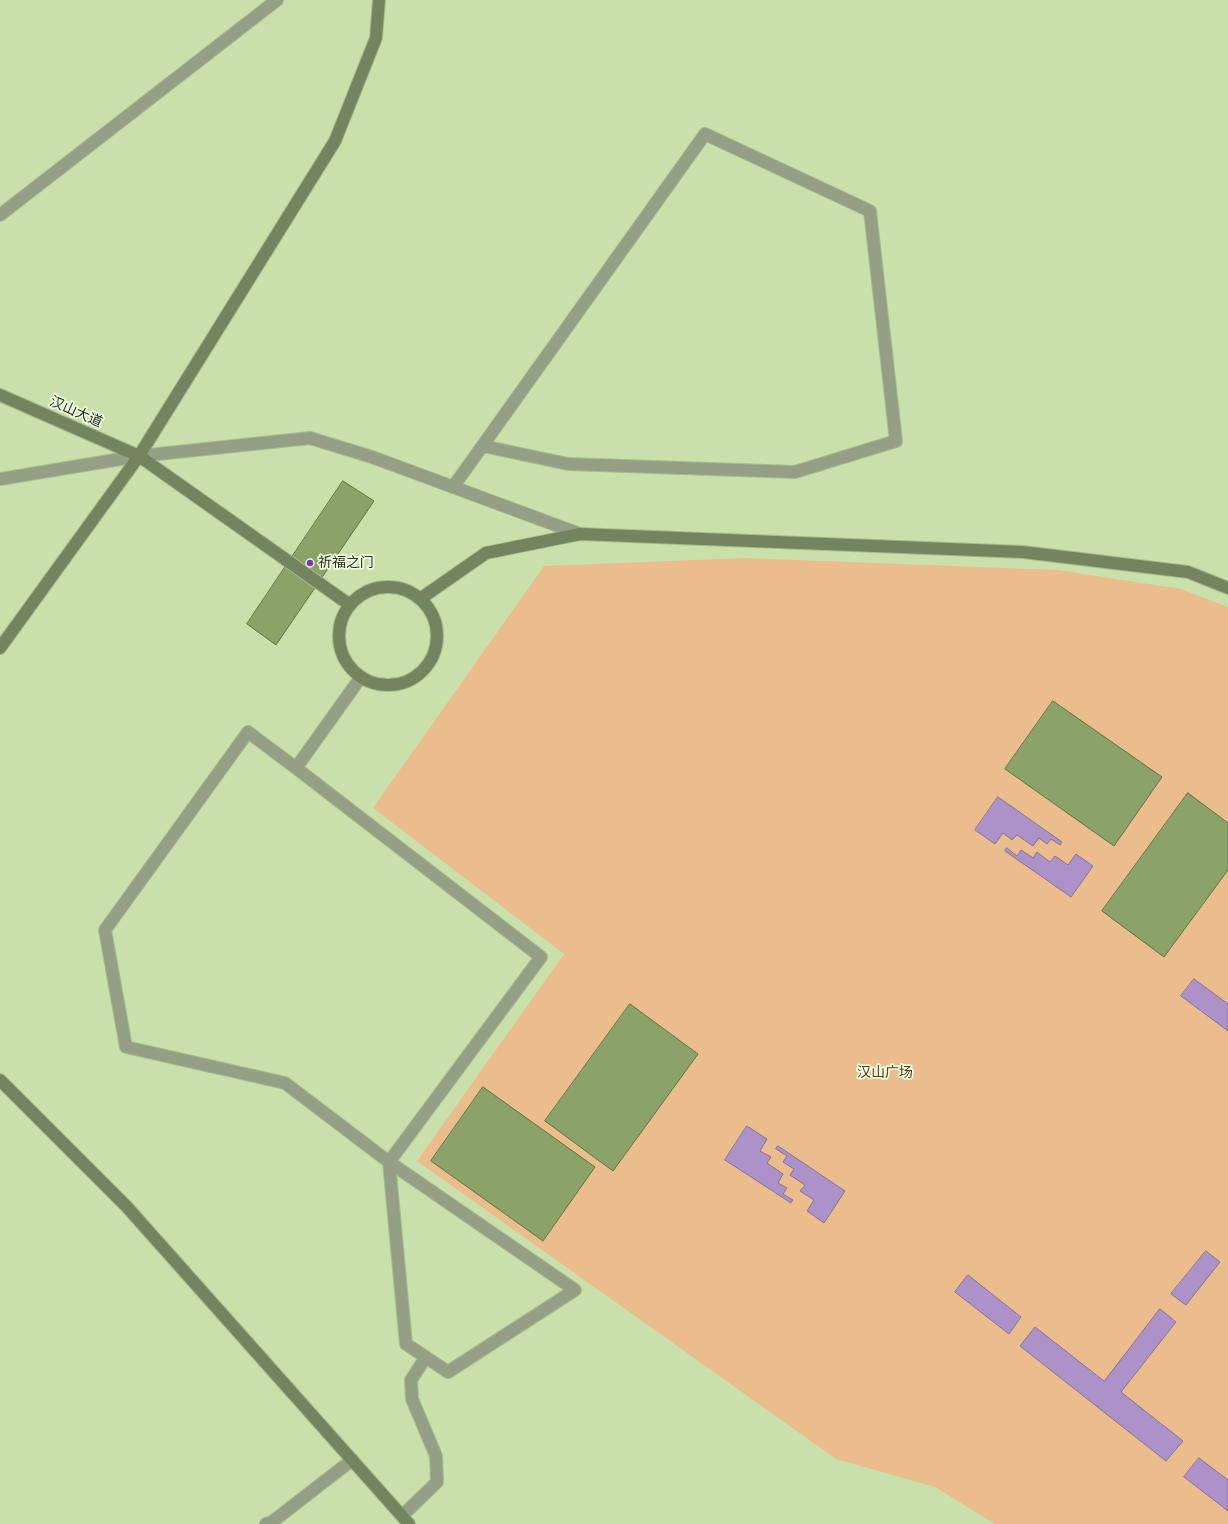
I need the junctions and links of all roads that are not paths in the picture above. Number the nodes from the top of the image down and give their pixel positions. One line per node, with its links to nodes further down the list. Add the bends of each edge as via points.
1 (277, 0): 3 (street)
2 (379, 0): 6 (street, via 376,38 336,141)
3 (0, 215)
4 (0, 395): 6 (street, 汉山大道)
5 (483, 446): 5 (street, via 705,134 870,211 896,440 795,472 568,464); 8 (street)
6 (139, 456): 7 (street); 8 (street, via 310,438 372,457); 12 (street, 汉山大道); 13 (street)
7 (0, 479)
8 (453, 487): 9 (street)
9 (580, 534): 10 (street, via 1022,552 1188,572); 11 (street, via 486,553)
10 (1228, 588)
11 (420, 599): 12 (street, via 400,588 383,586 368,591); 14 (street, via 427,605 434,619 437,635 435,651 428,666 416,677 401,684 384,685 369,682)
12 (350, 605): 14 (street, via 339,628 339,645 345,660)
13 (0, 648)
14 (361, 677): 15 (street)
15 (296, 768): 17 (street, via 541,957); 17 (street, via 248,732 105,930 126,1047 285,1083)
16 (0, 1080): 19 (street, via 127,1207)
17 (389, 1162): 18 (street, via 406,1344); 18 (street, via 575,1290 448,1372)
18 (426, 1357): 20 (street, via 411,1380 412,1399 436,1456 437,1482)
19 (352, 1460): 20 (street); 21 (street)
20 (406, 1520)
21 (266, 1524)

